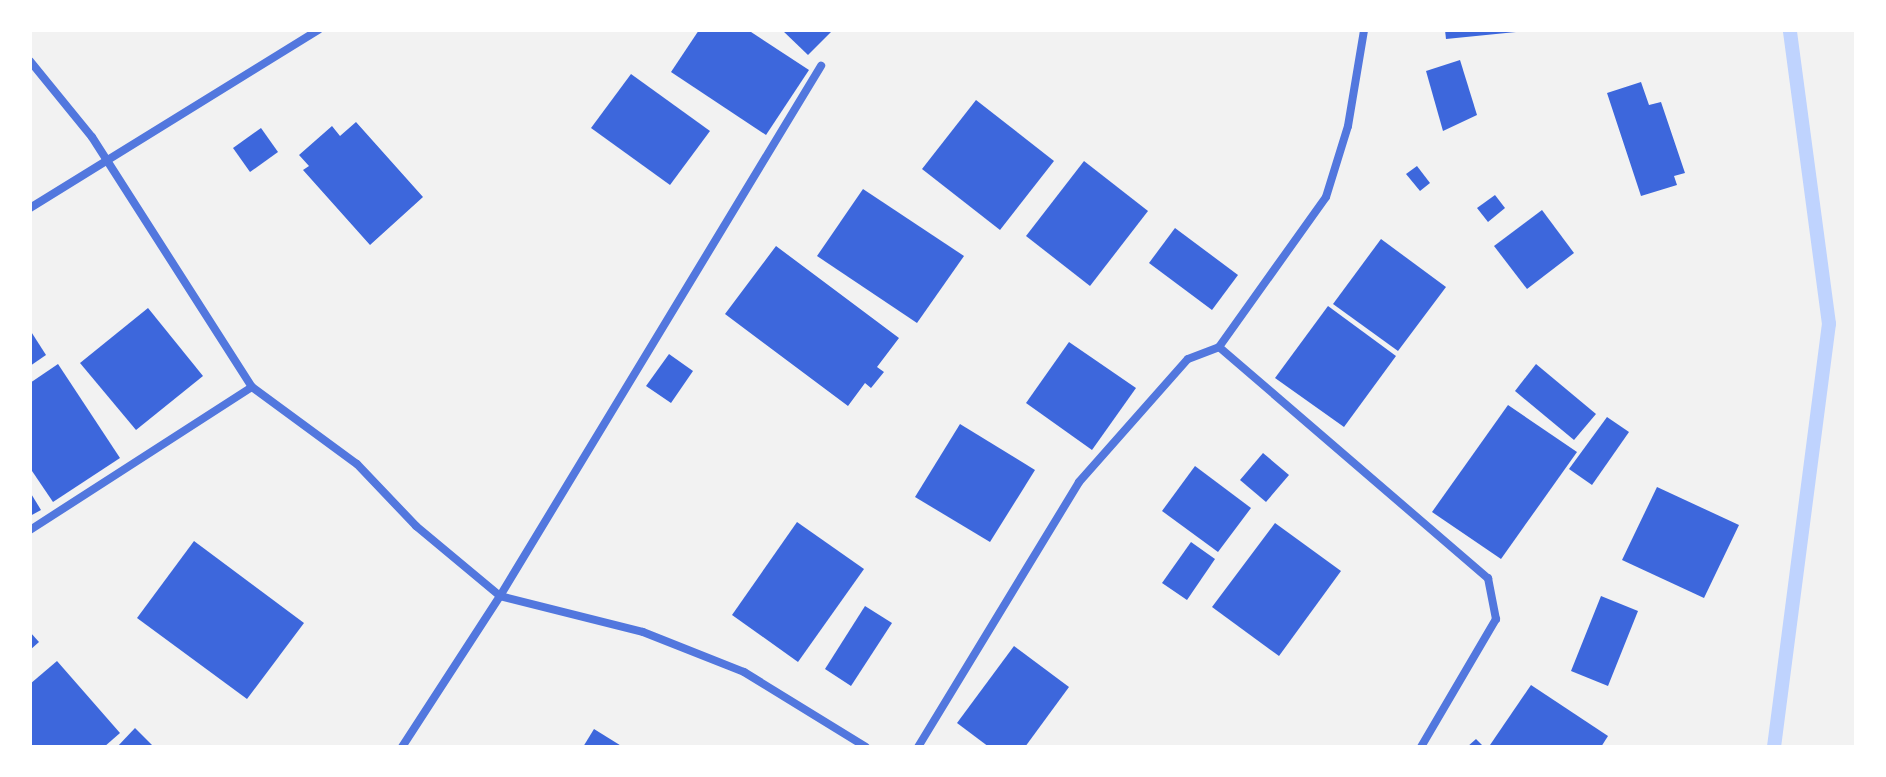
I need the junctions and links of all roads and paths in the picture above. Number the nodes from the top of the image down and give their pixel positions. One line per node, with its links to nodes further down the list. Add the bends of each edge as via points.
1 (318, 30): 5 (street)
2 (1364, 30): 7 (street, via 1348,126 1326,197)
3 (30, 61): 5 (street)
4 (821, 66): 10 (street)
5 (106, 160): 6 (street); 8 (street)
6 (30, 208)
7 (1219, 347): 13 (street, via 1188,359 1079,482); 14 (street, via 1488,578 1496,619)
8 (252, 387): 9 (street); 10 (street, via 357,464 416,526)
9 (30, 530)
10 (500, 596): 11 (street); 12 (street, via 643,632 744,672)
11 (402, 747)
12 (866, 747)
13 (918, 747)
14 (1421, 747)

